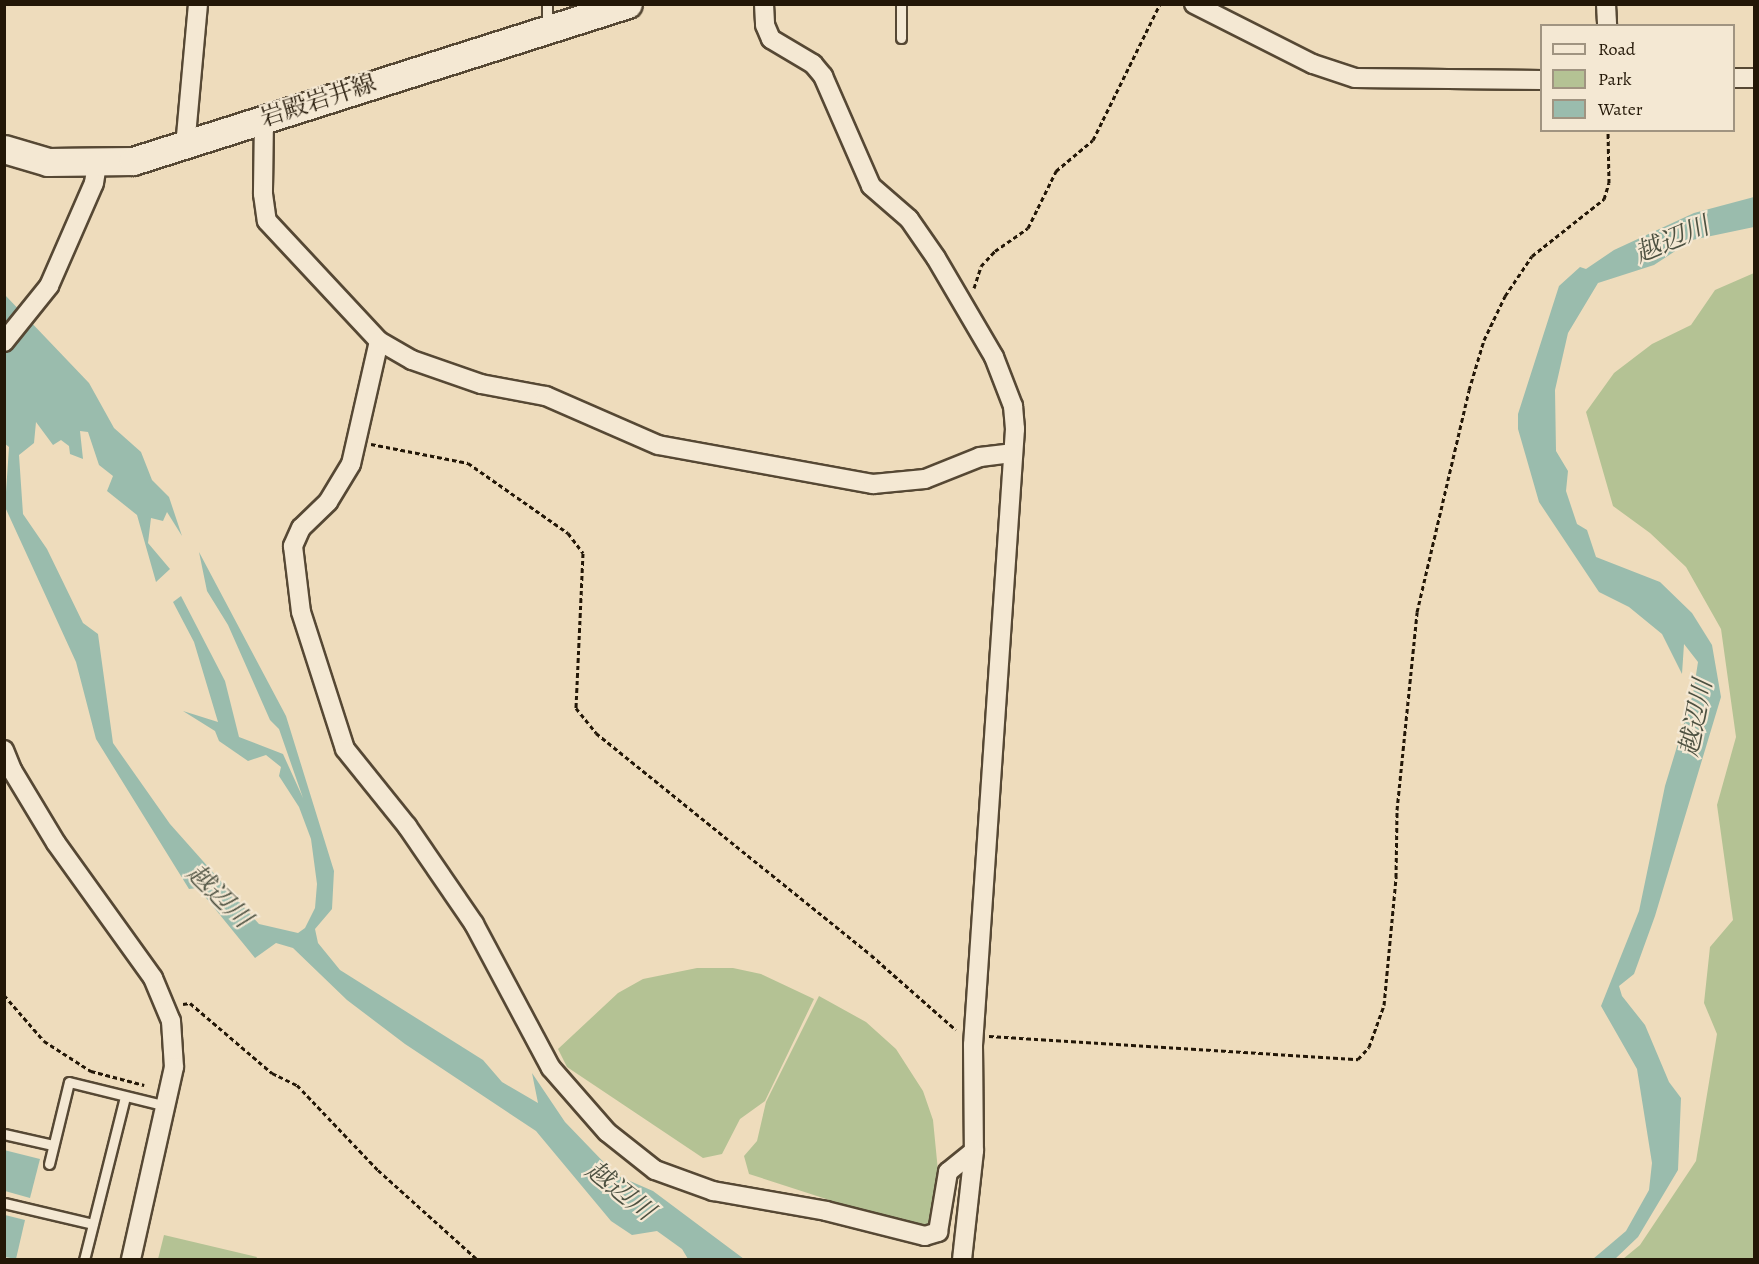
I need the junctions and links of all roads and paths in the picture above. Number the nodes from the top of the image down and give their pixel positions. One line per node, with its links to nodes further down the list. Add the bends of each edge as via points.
1 (198, 4): 16 (street)
2 (628, 4): 8 (main road, 岩殿岩井線)
3 (764, 4): 19 (street, via 765,25 771,39 813,64 823,76 871,186 909,219)
4 (901, 4): 10 (lane)
5 (1160, 4): 19 (path, via 1093,140 1056,171 1028,228 981,266)
6 (1194, 4): 13 (street, via 1313,64 1355,78)
7 (1606, 4): 9 (street)
8 (547, 16): 14 (main road, 岩殿岩井線)
9 (1607, 24)
10 (901, 38)
11 (1735, 78): 12 (street)
12 (1755, 78)
13 (1540, 80)
14 (264, 118): 16 (main road, 岩殿岩井線); 20 (street, via 263,194 267,221)
15 (1608, 132): 27 (path, via 1609,183 1604,199 1532,256 1505,296 1484,340 1469,390 1417,612 1397,810 1396,877 1384,1005 1369,1047 1358,1059)
16 (185, 147): 18 (main road, 岩殿岩井線, via 133,161)
17 (4, 149): 18 (main road, 岩殿岩井線, via 48,162)
18 (97, 164): 21 (street, via 94,183 54,276)
19 (967, 312): 23 (street, via 994,357 1014,406)
20 (379, 341): 22 (street); 23 (street, via 412,360 481,384 546,396 658,445 759,465 873,484 925,478 980,457)
21 (4, 342)
22 (359, 441): 27 (path, via 468,464 568,533 583,553 576,708 596,733); 32 (street, via 351,464 328,502 301,528 293,546 301,612 345,749 407,825 474,924 551,1068 607,1132 655,1170 713,1191 826,1211 925,1236 938,1232 948,1172)
23 (1012, 453): 27 (street)
24 (4, 750): 26 (street, via 56,843 153,978)
25 (4, 995): 29 (path, via 44,1041 92,1071)
26 (166, 1006): 29 (street, via 174,1043); 38 (path, via 190,1003 272,1073 297,1085 378,1170)
27 (974, 1040): 32 (street)
28 (125, 1097): 29 (lane); 31 (lane, via 69,1082); 35 (lane)
29 (168, 1099): 37 (street)
30 (4, 1134): 31 (lane)
31 (53, 1145): 33 (lane)
32 (974, 1151): 39 (street)
33 (49, 1164)
34 (4, 1203): 35 (lane)
35 (93, 1224): 36 (lane)
36 (84, 1260)
37 (131, 1260)
38 (478, 1260)
39 (962, 1260)

